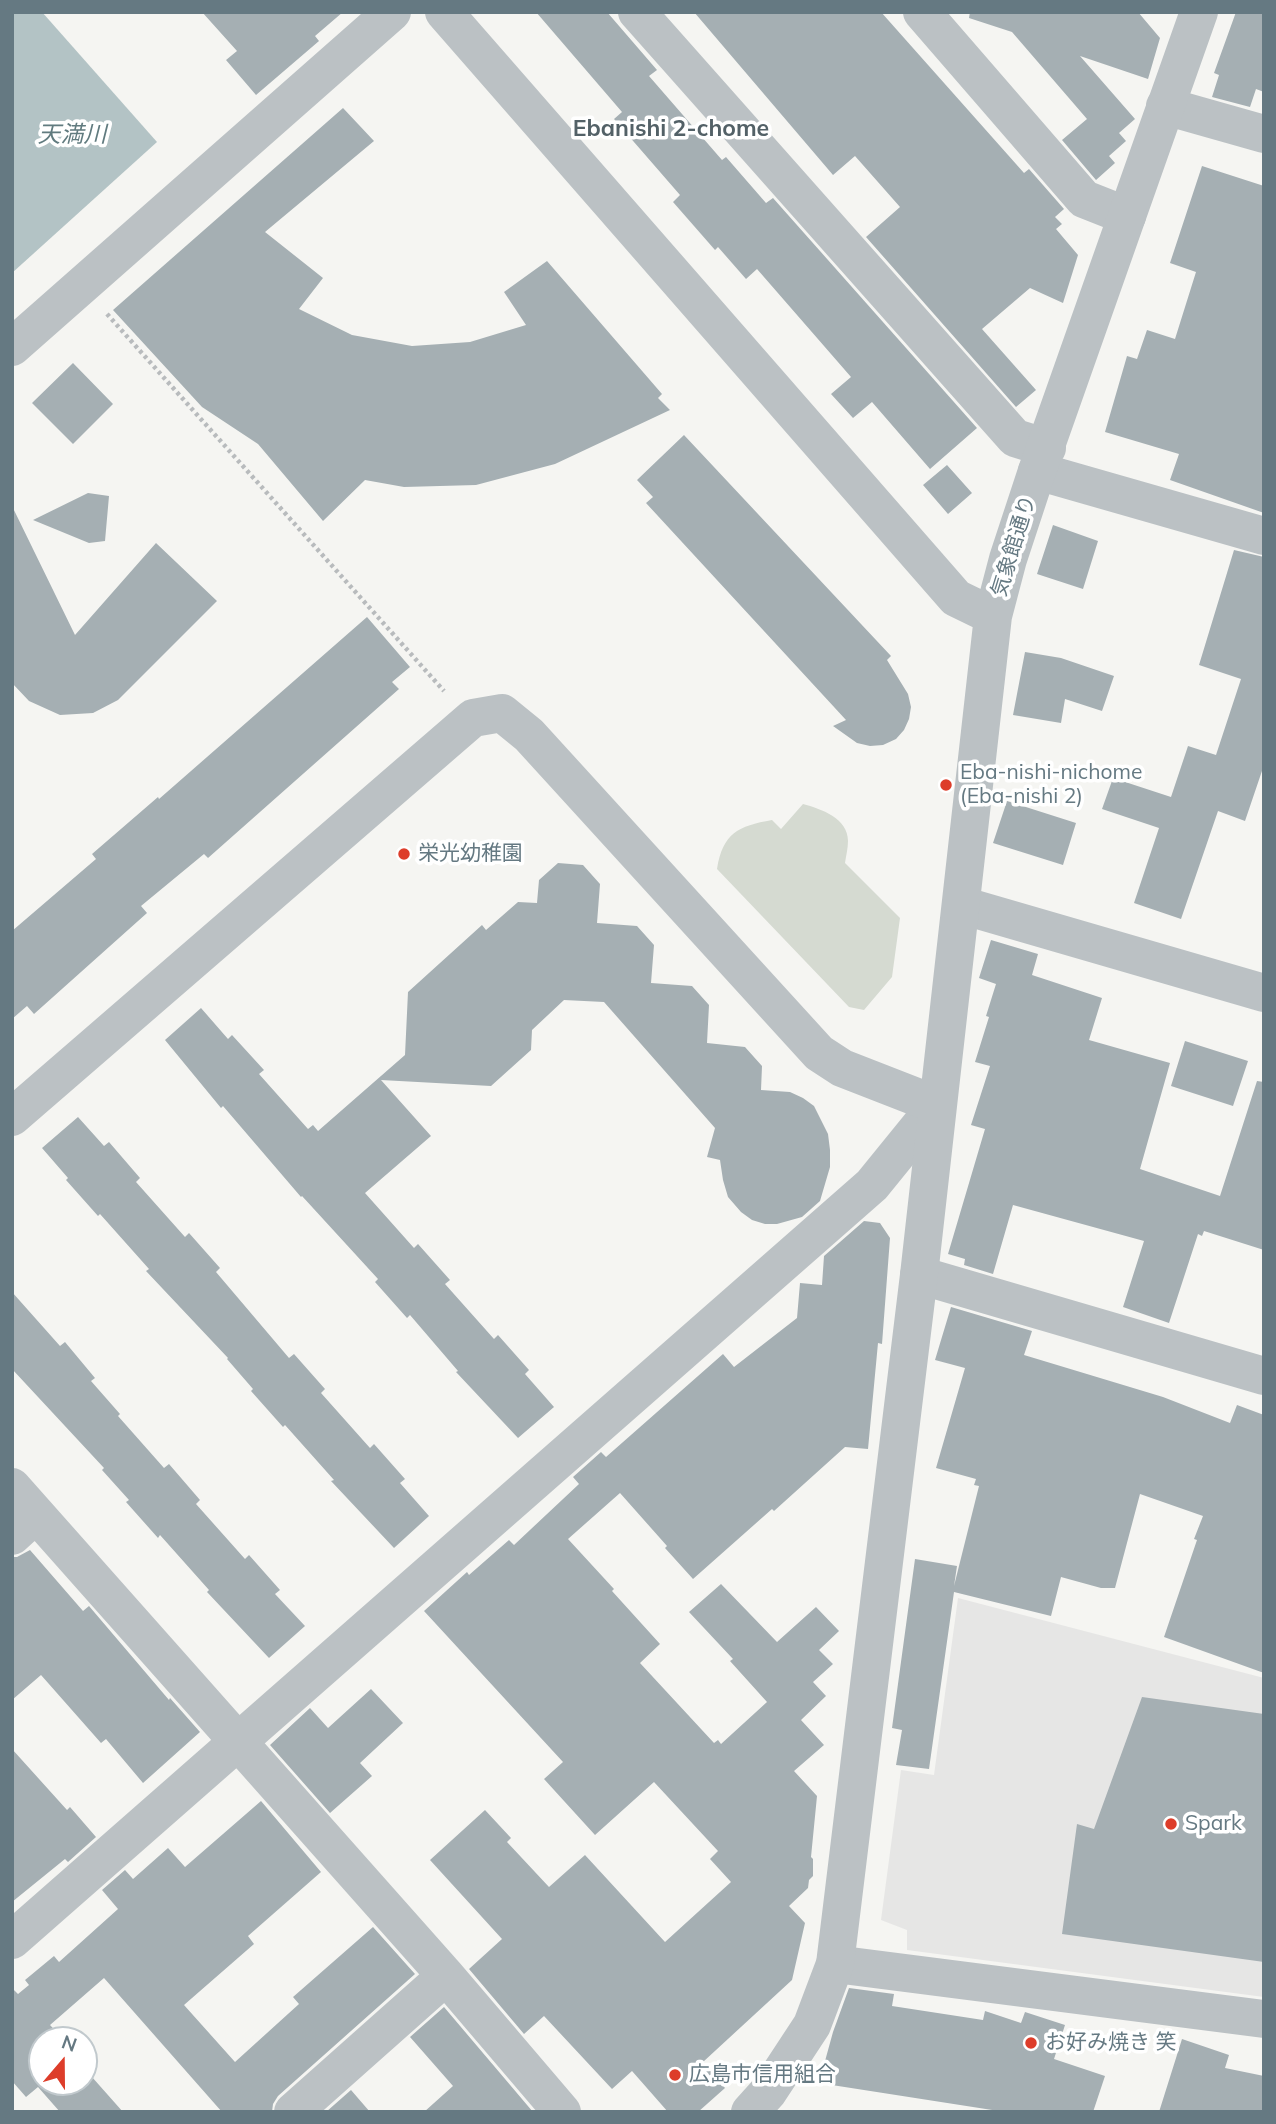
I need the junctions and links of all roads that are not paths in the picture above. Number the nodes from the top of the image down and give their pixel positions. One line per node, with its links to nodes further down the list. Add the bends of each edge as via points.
1 (392, 12): 9 (street)
2 (444, 12): 12 (street, via 956,598)
3 (637, 12): 10 (street, via 1015,438)
4 (922, 12): 8 (street, via 1084,200)
5 (1199, 12): 6 (street, 気象館通り)
6 (1165, 106): 7 (street); 8 (street, 気象館通り)
7 (1264, 134)
8 (1127, 216): 10 (street, 気象館通り)
9 (12, 347)
10 (1042, 459): 11 (street); 12 (street, 気象館通り)
11 (1264, 536)
12 (993, 615): 13 (street, 気象館通り)
13 (961, 905): 14 (street); 15 (street, 気象館通り)
14 (1264, 993)
15 (937, 1105): 16 (street, via 842,1068 819,1053 528,735 502,713 473,718); 17 (street, 気象館通り); 20 (street, via 872,1185)
16 (12, 1116)
17 (919, 1275): 18 (street); 22 (street, 気象館通り)
18 (1264, 1376)
19 (20, 1512): 20 (street)
20 (238, 1740): 21 (street); 23 (street)
21 (12, 1940)
22 (835, 1964): 24 (street); 27 (street, 気象館通り, via 812,2025)
23 (446, 1976): 25 (street); 26 (street)
24 (1264, 2019)
25 (293, 2112)
26 (562, 2112)
27 (750, 2112)

